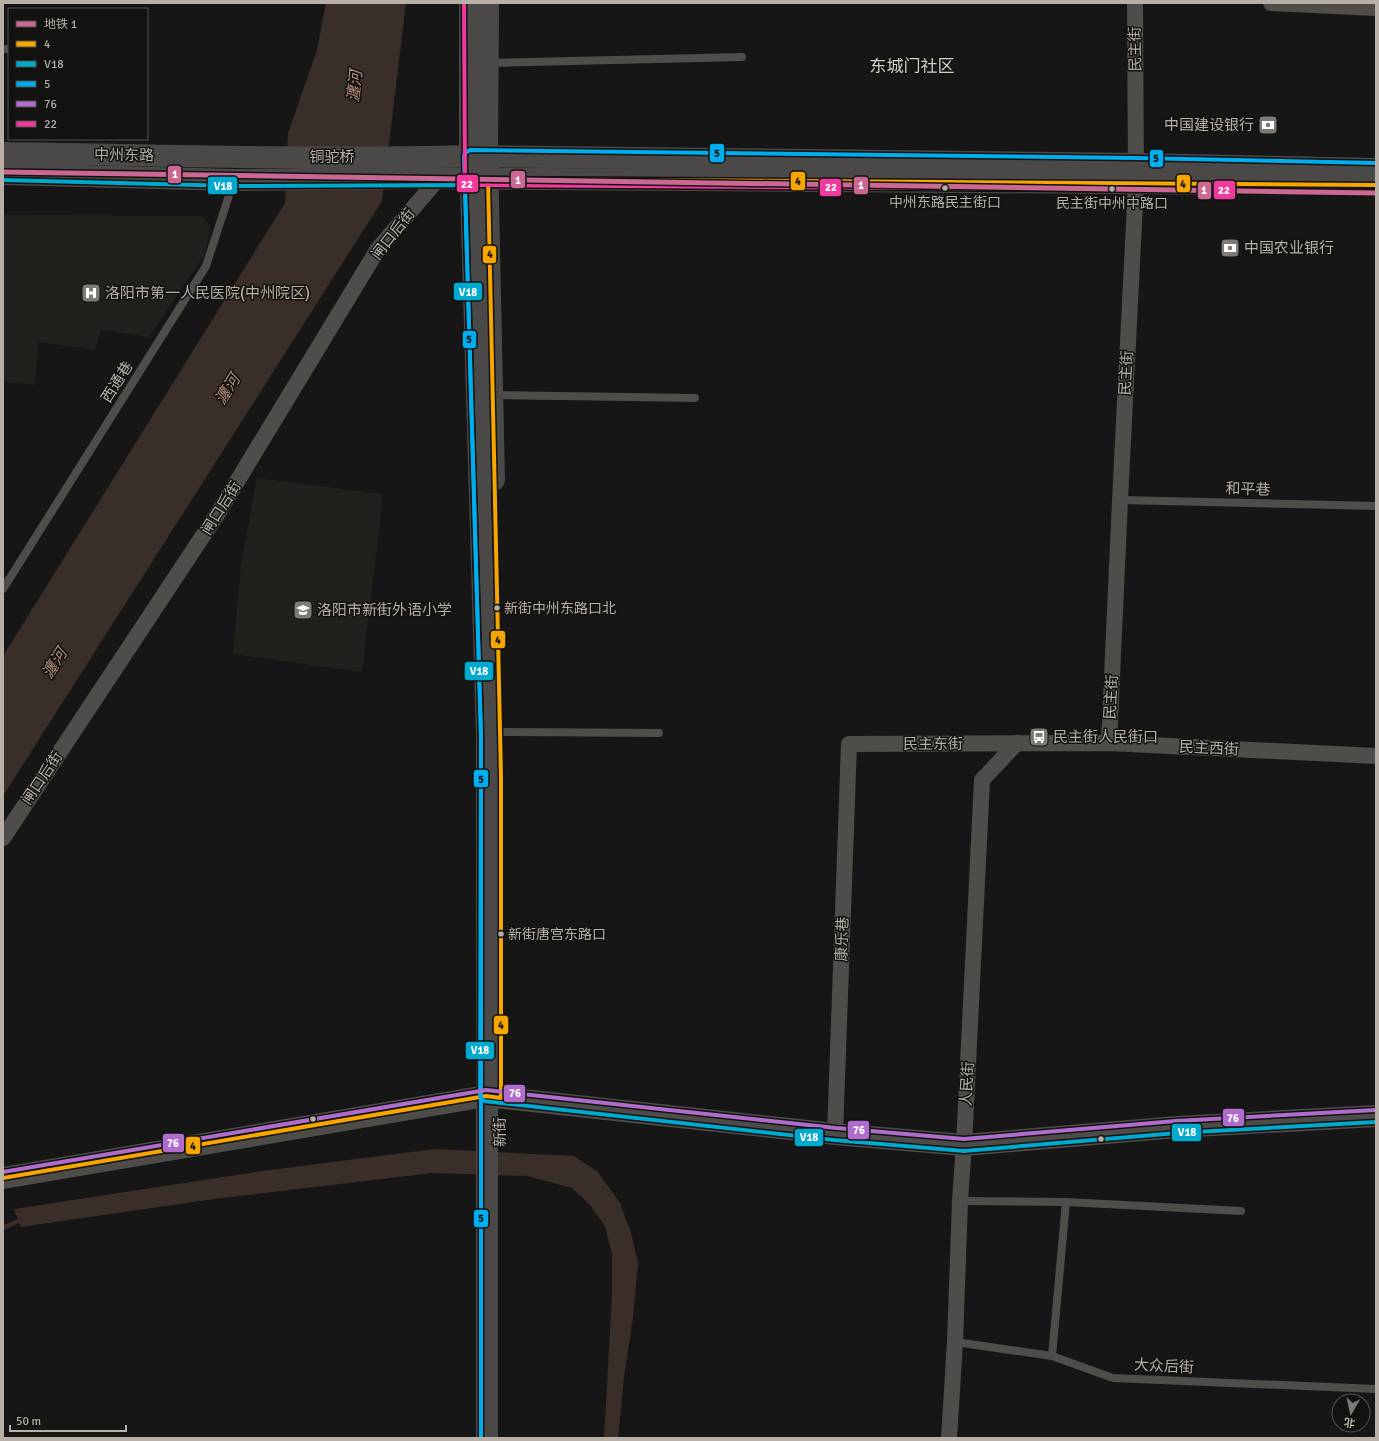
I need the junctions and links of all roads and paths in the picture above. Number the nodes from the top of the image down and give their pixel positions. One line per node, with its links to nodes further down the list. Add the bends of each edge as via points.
1 (470, 3): 7 (main road, 新街)
2 (488, 3): 7 (main road)
3 (1134, 3): 14 (street, 民主街)
4 (1271, 3): 5 (street)
5 (1376, 8)
6 (742, 57): 7 (lane)
7 (478, 63): 9 (main road, 新街)
8 (3, 153): 10 (main road, 中州东路)
9 (479, 156): 12 (main road); 14 (main road); 15 (main road, 新街)
10 (246, 157): 12 (main road, 铜驼桥)
11 (1376, 169): 14 (main road)
12 (425, 172): 15 (main road); 16 (main road, 铜驼桥); 29 (street, 闸口后街, via 218,513)
13 (3, 174): 16 (main road, 中州东路)
14 (1136, 174): 15 (main road); 17 (main road); 20 (street, 民主街)
15 (479, 179): 18 (main road, 新街); 30 (main road, 新街)
16 (234, 180): 22 (lane, 西通巷, via 206,266)
17 (1376, 185)
18 (493, 395): 19 (lane); 23 (main road, 新街)
19 (695, 398)
20 (1120, 500): 21 (lane, 和平巷); 26 (street, 民主街)
21 (1376, 506)
22 (3, 589)
23 (500, 732): 24 (lane); 30 (main road, 新街)
24 (660, 733)
25 (1018, 743): 26 (street, 民主西街); 27 (street, 民主东街); 33 (street, 人民街, via 982,780)
26 (1109, 743): 28 (street, 民主西街)
27 (849, 744): 32 (street, 康乐巷)
28 (1376, 756)
29 (3, 838)
30 (493, 1097): 32 (street); 34 (street); 35 (main road, 新街)
31 (1376, 1116): 33 (street, via 1177,1127)
32 (835, 1134): 33 (street)
33 (964, 1145): 36 (street, 人民街)
34 (3, 1178)
35 (493, 1196): 42 (main road, 新街); 43 (main road, 新街)
36 (960, 1201): 37 (lane); 39 (street, 人民街)
37 (1066, 1202): 38 (lane); 40 (lane)
38 (1241, 1211)
39 (955, 1342): 40 (lane, 大众后街); 44 (street, 人民街)
40 (1052, 1356): 41 (lane, 大众后街, via 1113,1378)
41 (1376, 1389)
42 (487, 1438)
43 (502, 1438)
44 (949, 1438)

